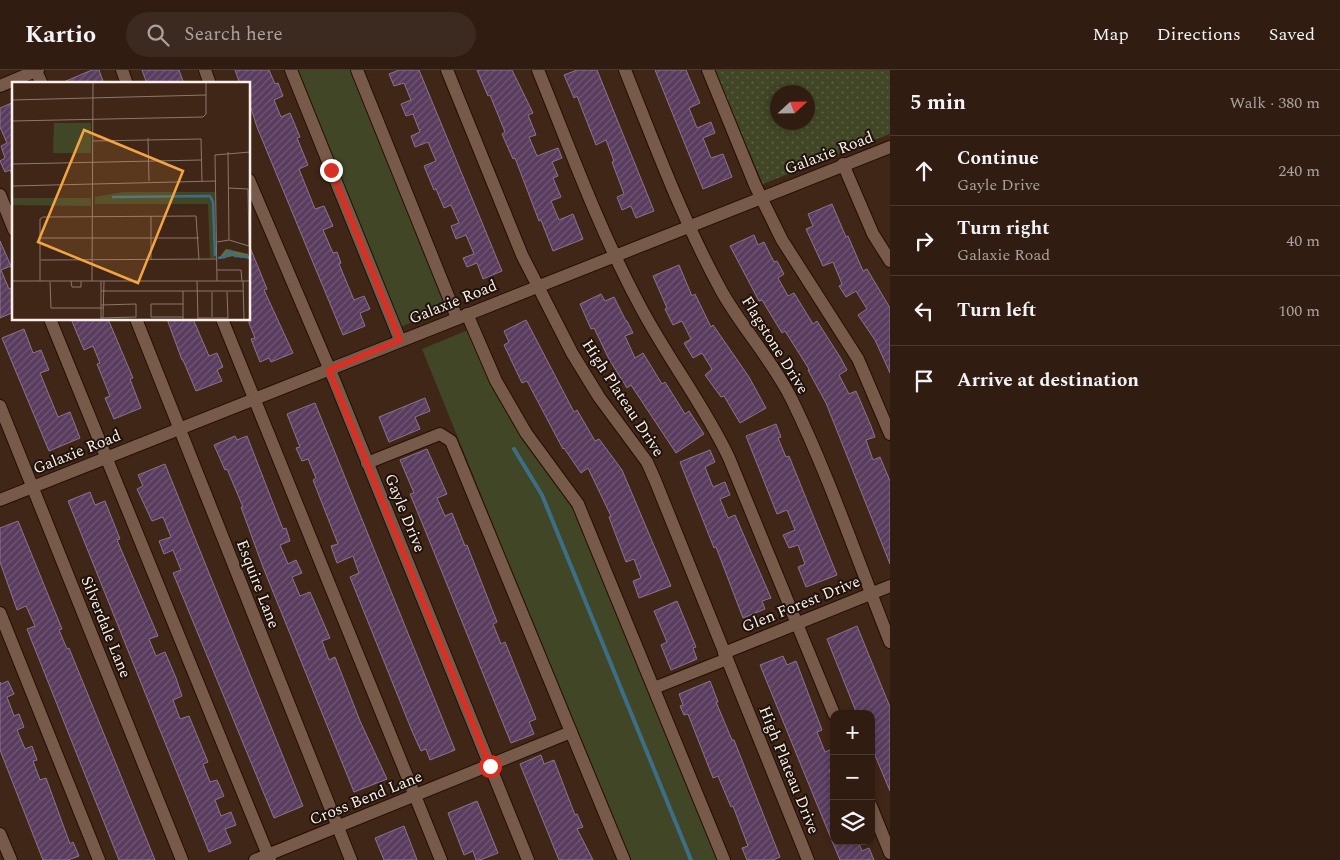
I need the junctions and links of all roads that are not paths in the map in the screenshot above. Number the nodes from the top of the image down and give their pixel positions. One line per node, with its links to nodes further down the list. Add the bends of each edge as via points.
1 (37, 70): 10 (street); 13 (street)
2 (122, 70): 11 (street)
3 (205, 70): 12 (street)
4 (291, 70): 28 (street)
5 (356, 70): 24 (street)
6 (447, 70): 23 (street, High Plateau Drive, via 522,255)
7 (538, 70): 21 (street)
8 (625, 70): 20 (street, Flagstone Drive)
9 (708, 70): 18 (street)
10 (41, 82)
11 (127, 82)
12 (209, 82)
13 (0, 86)
14 (890, 147): 15 (street, Galaxie Road)
15 (843, 164): 18 (street, Galaxie Road); 22 (street, via 873,234)
16 (250, 182): 29 (street, Gayle Drive)
17 (0, 195): 19 (street)
18 (762, 197): 20 (street, Galaxie Road); 33 (street, via 782,240 858,360)
19 (12, 225)
20 (688, 226): 21 (street, Galaxie Road); 39 (street, Flagstone Drive, via 723,293 776,370 791,398)
21 (614, 256): 23 (street, Galaxie Road); 41 (street, via 658,338 713,422)
22 (890, 262)
23 (538, 285): 24 (street, Galaxie Road); 43 (street, High Plateau Drive, via 572,353 647,462)
24 (462, 316): 28 (street, Galaxie Road); 44 (street, via 526,433 578,504)
25 (50, 320): 34 (street)
26 (136, 320): 32 (street, Esquire Lane)
27 (222, 320): 30 (street)
28 (400, 340): 29 (street, Galaxie Road)
29 (329, 370): 30 (street, Galaxie Road); 35 (street, Gayle Drive)
30 (255, 400): 32 (street, Galaxie Road); 48 (street)
31 (0, 406): 36 (street, Silverdale Lane)
32 (180, 429): 34 (street, Galaxie Road); 50 (street, Esquire Lane)
33 (890, 434)
34 (106, 458): 36 (street, Galaxie Road); 53 (street)
35 (367, 463): 46 (street, via 440,434 451,441); 47 (street, Gayle Drive)
36 (32, 488): 37 (street, Galaxie Road); 56 (street, Silverdale Lane)
37 (0, 500)
38 (890, 586): 39 (street, Glen Forest Drive)
39 (871, 594): 41 (street, Glen Forest Drive); 42 (street, Flagstone Drive)
40 (0, 613): 55 (street)
41 (798, 622): 43 (street, Glen Forest Drive); 45 (street)
42 (890, 642)
43 (725, 656): 44 (street, Glen Forest Drive); 63 (street, High Plateau Drive)
44 (654, 688): 62 (street)
45 (832, 710)
46 (571, 732): 47 (street, Cross Bend Lane); 61 (street)
47 (490, 766): 48 (street, Cross Bend Lane); 60 (street, Gayle Drive)
48 (415, 796): 50 (street, Cross Bend Lane); 59 (street)
49 (875, 816): 52 (street)
50 (338, 828): 53 (street, Cross Bend Lane); 58 (street, Esquire Lane)
51 (0, 834): 54 (street)
52 (890, 853)
53 (269, 857): 57 (street, Cross Bend Lane)
54 (11, 860)
55 (99, 860)
56 (182, 860)
57 (255, 860)
58 (351, 860)
59 (441, 860)
60 (528, 860)
61 (624, 860)
62 (724, 860)
63 (808, 860)

